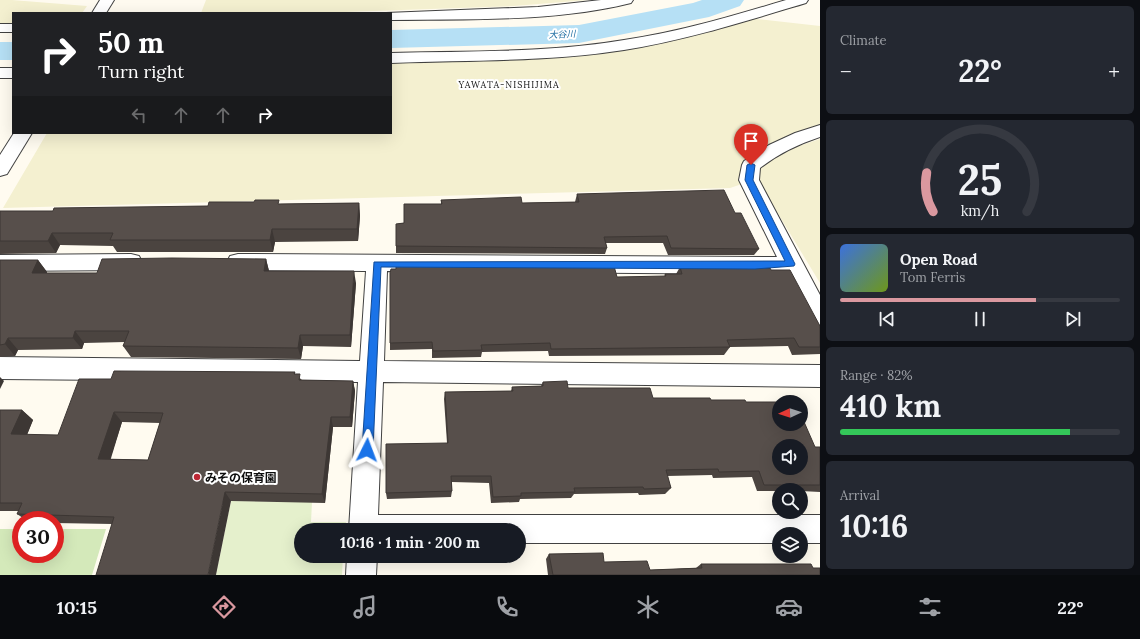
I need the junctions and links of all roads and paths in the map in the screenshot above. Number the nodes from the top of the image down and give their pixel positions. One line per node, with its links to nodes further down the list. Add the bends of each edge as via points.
1 (107, 0): 4 (street)
2 (626, 0): 5 (street, via 524,12)
3 (801, 0): 8 (street, via 701,30 624,45 549,52)
4 (100, 12)
5 (392, 16)
6 (0, 28): 7 (street)
7 (12, 28)
8 (392, 58)
9 (0, 73): 10 (street)
10 (12, 73)
11 (820, 131): 18 (street, via 798,138 751,165 749,180)
12 (23, 134): 13 (street)
13 (0, 169)
14 (147, 262): 16 (street)
15 (218, 262): 17 (street)
16 (0, 263)
17 (377, 264): 18 (street); 21 (street)
18 (791, 264): 19 (street)
19 (820, 316)
20 (0, 368): 21 (street)
21 (372, 370): 22 (street); 23 (street)
22 (820, 376)
23 (364, 523)
24 (820, 529): 25 (street)
25 (526, 535)
26 (362, 563): 27 (street)
27 (361, 575)

